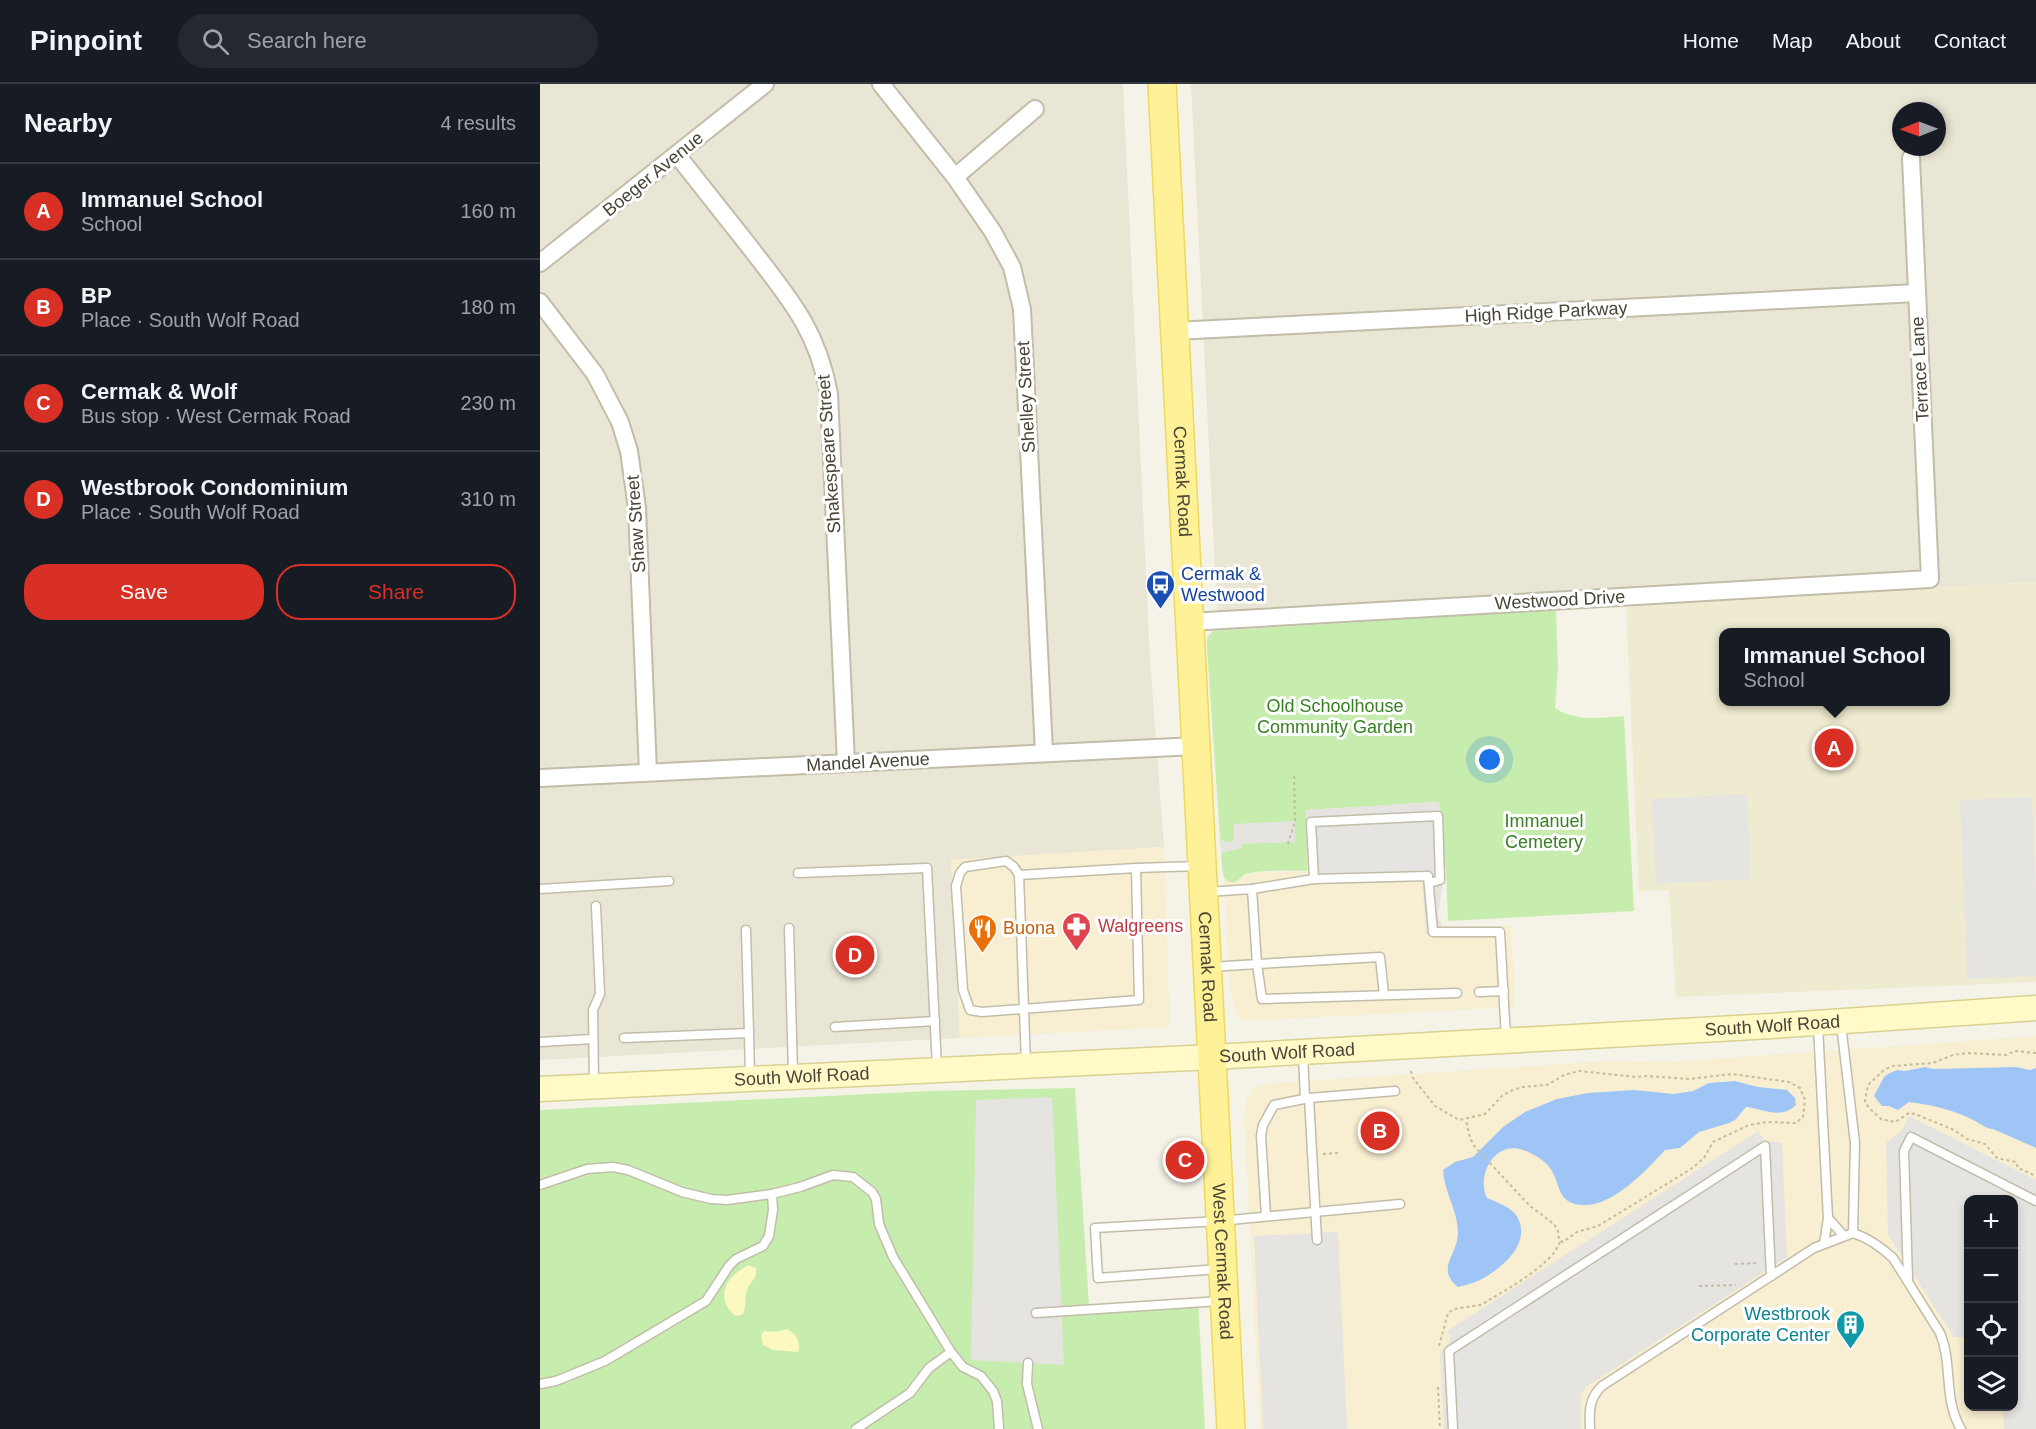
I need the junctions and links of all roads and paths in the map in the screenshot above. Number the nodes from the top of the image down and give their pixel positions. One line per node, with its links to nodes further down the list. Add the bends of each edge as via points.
1 (765, 84): 5 (street, Boeger Avenue)
2 (882, 84): 7 (street, Shelley Street)
3 (1162, 84): 11 (main road, Cermak Road)
4 (1035, 109): 7 (street)
5 (677, 155): 8 (street, Boeger Avenue); 16 (street, Shakespeare Street, via 802,316 824,368 829,394)
6 (1911, 158): 9 (street, Terrace Lane)
7 (955, 177): 15 (street, Shelley Street, via 1007,258 1022,309)
8 (540, 263)
9 (1917, 293): 11 (street, High Ridge Parkway); 12 (street, Terrace Lane)
10 (540, 302): 17 (street, Shaw Street, via 595,374 620,422 629,451 637,508)
11 (1175, 331): 13 (main road, Cermak Road)
12 (1930, 579): 13 (street, Westwood Drive)
13 (1189, 622): 14 (main road, Cermak Road)
14 (1196, 746): 15 (street, Mandel Avenue); 24 (main road, Cermak Road)
15 (1044, 752): 16 (street, Mandel Avenue)
16 (846, 763): 17 (street, Mandel Avenue)
17 (648, 772): 19 (street, Mandel Avenue)
18 (1294, 773): 20 (path, via 1294,821)
19 (540, 778)
20 (1288, 844)
21 (1136, 868): 23 (lane); 24 (lane); 40 (lane, via 1139,1000)
22 (798, 873): 41 (lane, via 927,868)
23 (1018, 875): 40 (lane); 40 (lane, via 1006,861 988,862 965,867 956,886 963,990 970,1010)
24 (1203, 879): 28 (lane); 34 (main road, Cermak Road)
25 (1314, 879): 27 (lane, via 1428,876); 27 (lane, via 1311,822 1438,816 1440,880); 28 (lane)
26 (669, 881): 29 (lane)
27 (1429, 883): 35 (lane, via 1433,932 1500,932)
28 (1252, 889): 33 (lane)
29 (540, 890)
30 (596, 906): 46 (lane, via 600,994 593,1010)
31 (789, 928): 55 (lane)
32 (746, 930): 44 (lane)
33 (1257, 964): 34 (lane); 38 (lane, via 1262,999); 38 (lane, via 1380,957)
34 (1207, 967): 51 (main road, Cermak Road)
35 (1504, 991): 36 (lane); 47 (lane)
36 (1479, 992)
37 (1457, 993): 38 (lane)
38 (1384, 995)
39 (2036, 1008): 42 (main road, South Wolf Road)
40 (1024, 1009): 52 (lane)
41 (935, 1021): 43 (lane); 53 (lane)
42 (1829, 1022): 47 (main road, South Wolf Road); 71 (lane); 73 (lane, via 1854,1143)
43 (836, 1027)
44 (749, 1033): 45 (lane); 56 (lane)
45 (624, 1038)
46 (593, 1039): 48 (lane); 57 (lane)
47 (1507, 1041): 49 (main road, South Wolf Road)
48 (540, 1042)
49 (1303, 1052): 51 (main road, South Wolf Road); 60 (lane)
50 (2036, 1053): 64 (path, via 1967,1053 1925,1065 1893,1066 1868,1085 1865,1101 1881,1119 1895,1122 1909,1113 1915,1114 1984,1144 1997,1158 2016,1162 2018,1168)
51 (1212, 1057): 52 (main road, South Wolf Road); 72 (main road, West Cermak Road)
52 (1026, 1066): 53 (main road, South Wolf Road)
53 (938, 1070): 55 (main road, South Wolf Road)
54 (1411, 1071): 61 (path, via 1435,1106 1452,1117)
55 (794, 1077): 56 (main road, South Wolf Road)
56 (750, 1079): 57 (main road, South Wolf Road)
57 (594, 1086): 58 (main road, South Wolf Road)
58 (540, 1089)
59 (1395, 1091): 60 (lane)
60 (1307, 1099): 63 (lane); 70 (lane, via 1274,1106 1263,1125)
61 (1466, 1120): 61 (path, via 1485,1114 1513,1090 1547,1084 1579,1071 1689,1079 1740,1075 1795,1084 1805,1100 1803,1117 1796,1123 1758,1123 1719,1139 1691,1169 1598,1226 1577,1232 1563,1242 1558,1240 1554,1224 1530,1206 1475,1147)
62 (1338, 1153): 63 (path)
63 (1312, 1154): 69 (lane)
64 (2036, 1176)
65 (540, 1185): 66 (lane, via 587,1169 613,1167 711,1199)
66 (772, 1194): 85 (lane, via 833,1175 853,1177 862,1183 876,1199 879,1224 893,1257); 87 (lane, via 772,1225 763,1246 736,1259 706,1301 606,1361)
67 (2036, 1201): 80 (lane, via 1911,1137 1904,1151)
68 (1400, 1204): 69 (lane)
69 (1315, 1212): 70 (lane); 74 (lane)
70 (1266, 1216): 72 (lane)
71 (1828, 1218): 73 (lane); 75 (lane)
72 (1220, 1221): 78 (main road, West Cermak Road); 78 (lane, via 1095,1228 1098,1278)
73 (1849, 1234): 75 (lane); 80 (lane, via 1865,1237 1882,1248)
74 (1317, 1240)
75 (1824, 1244): 79 (lane)
76 (1771, 1262): 77 (path); 79 (lane); 92 (lane, via 1765,1146 1449,1351)
77 (1735, 1264)
78 (1223, 1269): 83 (main road, West Cermak Road)
79 (1771, 1276): 93 (lane, via 1602,1386 1591,1401)
80 (1908, 1282): 94 (lane, via 1945,1344 1949,1392)
81 (1736, 1285): 82 (path)
82 (1699, 1286)
83 (1224, 1301): 84 (lane); 91 (main road, West Cermak Road)
84 (1036, 1313)
85 (951, 1352): 88 (lane, via 929,1368 910,1393); 89 (lane, via 993,1391)
86 (1028, 1363): 90 (lane, via 1027,1384)
87 (540, 1384)
88 (856, 1429)
89 (999, 1429)
90 (1038, 1429)
91 (1231, 1429)
92 (1453, 1429)
93 (1590, 1429)
94 (1961, 1429)

